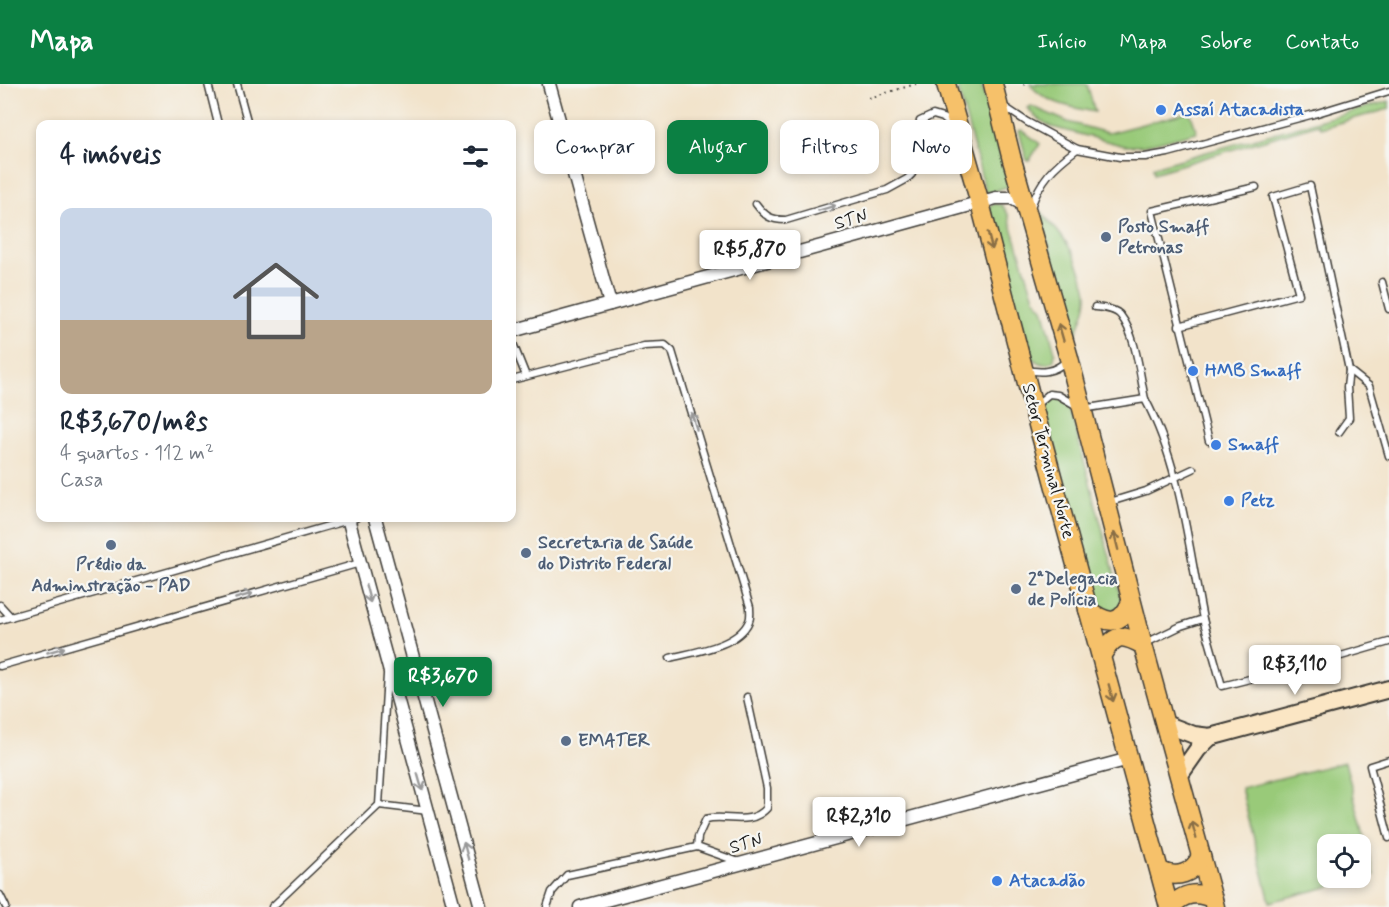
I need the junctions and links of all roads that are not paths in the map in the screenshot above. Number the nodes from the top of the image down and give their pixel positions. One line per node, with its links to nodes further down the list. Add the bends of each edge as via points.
1 (208, 84): 8 (lane)
2 (237, 84): 9 (lane)
3 (946, 84): 12 (main road, Setor Terminal Norte)
4 (993, 84): 7 (main road)
5 (550, 86): 21 (street)
6 (1389, 91): 13 (lane, via 1168,153 1120,157)
7 (998, 103): 13 (lane); 19 (main road)
8 (217, 120)
9 (247, 120)
10 (922, 120): 11 (lane, one-way to 11, via 933,115)
11 (945, 120)
12 (955, 120)
13 (1077, 149): 19 (lane, via 1045,177)
14 (912, 174): 18 (lane, one-way to 14, via 765,216 786,220 887,190)
15 (971, 174): 17 (main road, Setor Terminal Norte)
16 (1256, 186): 24 (lane, via 1152,212)
17 (980, 203): 19 (street, STN, via 1012,198); 21 (street, STN); 28 (main road, Setor Terminal Norte, one-way to 28)
18 (756, 204)
19 (1026, 211): 27 (main road, one-way to 19)
20 (1382, 282): 23 (lane)
21 (610, 304): 25 (street, STN)
22 (1095, 307): 32 (lane, via 1121,315 1130,333)
23 (1389, 309)
24 (1179, 326): 29 (lane, via 1299,294 1273,196 1310,186); 36 (lane)
25 (516, 330)
26 (516, 351): 30 (lane)
27 (1069, 358): 28 (lane, via 1049,371); 33 (main road)
28 (1022, 367): 34 (main road, Setor Terminal Norte)
29 (1349, 370): 35 (lane, via 1349,418); 37 (lane, via 1369,386)
30 (526, 376): 31 (lane); 54 (lane, one-way to 30, via 722,645 750,620 750,608 672,351 665,345 644,346)
31 (516, 379)
32 (1145, 399): 33 (lane); 39 (lane)
33 (1082, 409): 34 (lane, via 1049,394); 40 (main road)
34 (1034, 410): 47 (main road, Setor Terminal Norte)
35 (1339, 432)
36 (1209, 441)
37 (1389, 456)
38 (1193, 469): 39 (lane)
39 (1175, 476): 40 (lane, via 1146,491); 49 (lane)
40 (1106, 503): 45 (main road, one-way to 40)
41 (337, 522): 48 (lane)
42 (352, 522): 44 (street)
43 (376, 522): 76 (street, one-way to 43)
44 (360, 563): 55 (lane, one-way to 44); 56 (street, one-way to 56)
45 (1131, 602): 47 (main road, via 1115,621 1101,619); 52 (main road)
46 (0, 605): 48 (lane)
47 (1088, 610): 53 (main road, Setor Terminal Norte)
48 (10, 617): 50 (lane)
49 (1203, 619): 51 (lane, via 1222,686); 52 (lane)
50 (0, 620)
51 (1389, 642)
52 (1143, 645): 53 (main road, via 1118,637); 59 (main road)
53 (1101, 656): 61 (main road, Setor Terminal Norte, one-way to 61)
54 (670, 658)
55 (0, 666)
56 (388, 668): 64 (lane); 65 (street, one-way to 65)
57 (1389, 689): 60 (main road)
58 (747, 697): 67 (lane, via 767,788 767,808 761,815 744,820 706,819)
59 (1165, 724): 60 (main road); 63 (main road)
60 (1210, 737): 63 (main road)
61 (1129, 759): 69 (street, STN); 70 (main road, Setor Terminal Norte)
62 (1389, 760): 66 (lane, via 1370,766)
63 (1179, 776): 68 (main road, one-way to 63)
64 (379, 805): 65 (lane); 74 (lane)
65 (428, 811): 75 (street)
66 (1389, 838)
67 (697, 847): 69 (lane); 77 (lane, via 567,875 552,892)
68 (1201, 856): 70 (main road, via 1184,874 1167,875); 72 (main road)
69 (742, 863): 78 (street, STN)
70 (1160, 871): 79 (main road, Setor Terminal Norte)
71 (0, 895): 73 (lane)
72 (1214, 903): 79 (main road, via 1204,894 1194,893)
73 (6, 907)
74 (272, 907)
75 (454, 907)
76 (481, 907)
77 (547, 907)
78 (580, 907)
79 (1170, 907)

